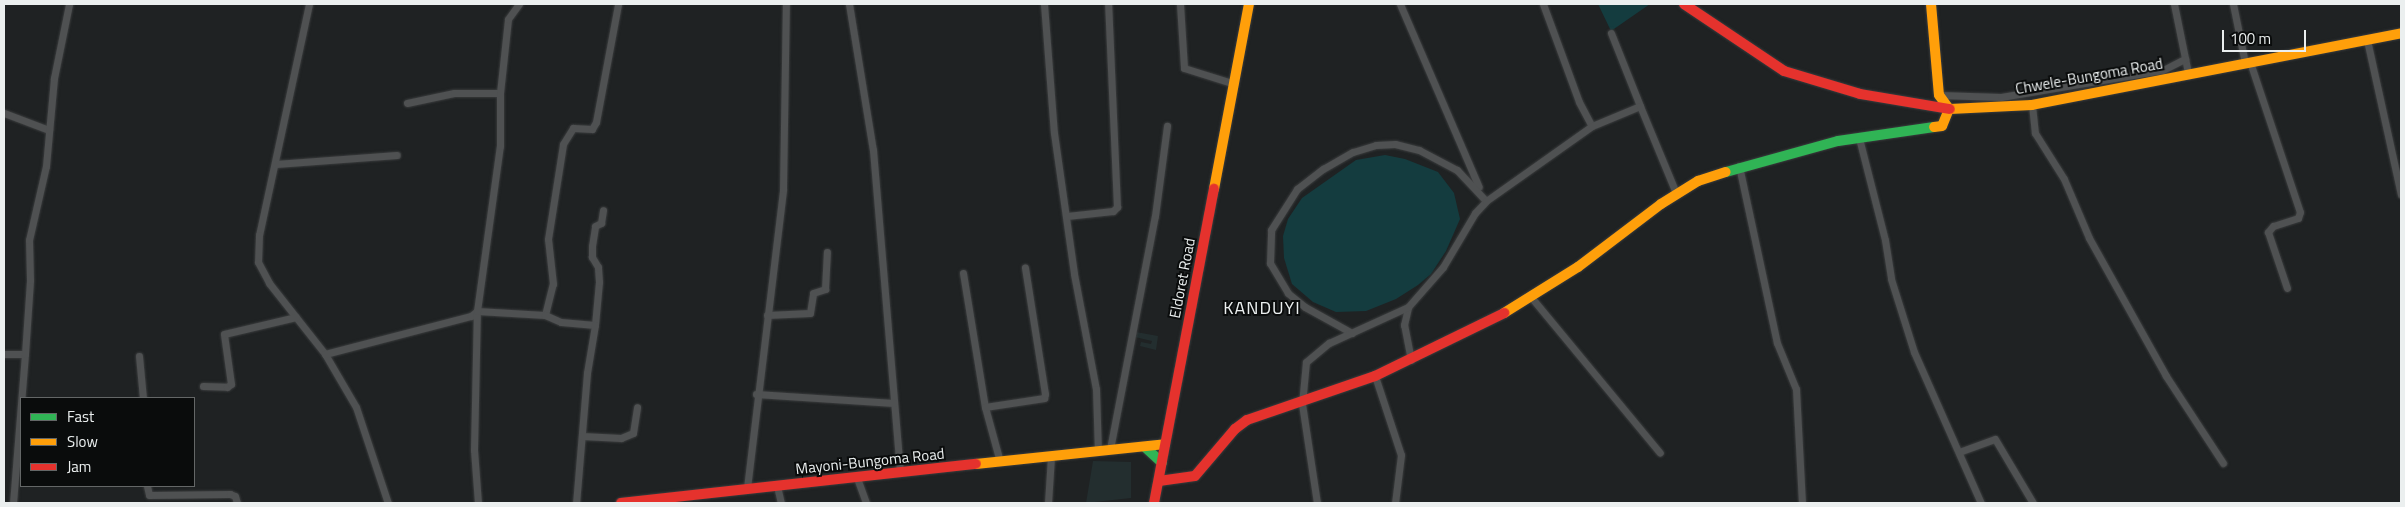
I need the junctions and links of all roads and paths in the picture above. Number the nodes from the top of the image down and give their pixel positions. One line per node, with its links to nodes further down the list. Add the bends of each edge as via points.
1 (69, 4): 39 (street, via 54,78)
2 (309, 4): 42 (street)
3 (508, 4): 19 (street)
4 (519, 4): 19 (street)
5 (618, 4): 56 (street, via 596,122 592,129 573,128 563,144 548,239 553,284)
6 (786, 4): 57 (street, via 784,181)
7 (849, 4): 71 (street, via 873,150)
8 (1044, 4): 48 (street, via 1049,93)
9 (1108, 4): 48 (street, via 1117,207 1113,211)
10 (1180, 4): 28 (street, via 1184,68)
11 (1249, 4): 23 (main road, Eldoret Road)
12 (1254, 4): 23 (main road, Eldoret Road)
13 (1400, 4): 46 (street)
14 (1543, 4): 38 (street, via 1579,102)
15 (1684, 4): 35 (main road, Chwele-Bungoma Road, via 1784,70 1860,94)
16 (1931, 4): 31 (main road)
17 (2174, 4): 24 (street)
18 (2233, 4): 25 (street)
19 (508, 19): 30 (street)
20 (1611, 33): 34 (street)
21 (2401, 33): 22 (main road, Chwele-Bungoma Road)
22 (2367, 40): 25 (main road, Chwele-Bungoma Road); 45 (street)
23 (1240, 59): 28 (main road, Eldoret Road)
24 (2185, 59): 26 (street); 27 (street, via 2163,70)
25 (2248, 62): 26 (main road, Chwele-Bungoma Road); 52 (street, via 2300,214 2293,220 2273,226 2268,232)
26 (2188, 73): 29 (main road, Chwele-Bungoma Road)
27 (2123, 75): 29 (street); 31 (street, via 2001,97)
28 (1235, 84): 77 (main road, Eldoret Road)
29 (2125, 86): 33 (main road, Chwele-Bungoma Road)
30 (500, 93): 32 (street, via 454,93); 55 (street, via 500,146)
31 (1939, 95): 35 (main road)
32 (407, 103)
33 (2032, 105): 35 (main road, Chwele-Bungoma Road); 87 (street, via 2031,122 2035,133 2064,179 2089,238 2166,376)
34 (1640, 106): 38 (street); 44 (street)
35 (1949, 109): 40 (main road, via 1942,126)
36 (4, 113): 39 (street)
37 (1167, 126): 80 (street, via 1155,216)
38 (1592, 126): 46 (street)
39 (49, 130): 62 (street, via 44,178 29,240)
40 (1859, 138): 43 (main road); 82 (street, via 1903,318 1914,352)
41 (398, 155): 42 (street)
42 (276, 164): 58 (street, via 259,235 258,262 269,283)
43 (1740, 166): 44 (main road, via 1698,181); 109 (street, via 1777,343 1796,388)
44 (1676, 193): 53 (main road, via 1578,267)
45 (2401, 194)
46 (1486, 201): 54 (street, via 1465,228 1443,268); 60 (street, via 1457,170 1419,150 1395,144 1376,145 1353,152 1297,189 1271,230 1270,263 1288,292 1304,307)
47 (603, 210): 59 (street, via 601,223 594,226 592,246 599,282)
48 (1067, 216): 81 (street, via 1074,274 1094,374)
49 (827, 252): 57 (street, via 825,289 813,293 810,313)
50 (1025, 268): 74 (street, via 1044,398)
51 (963, 273): 74 (street)
52 (2287, 288)
53 (1531, 297): 65 (main road); 83 (street)
54 (1408, 307): 60 (street); 65 (street, via 1404,326)
55 (477, 311): 56 (street); 63 (street, via 471,316); 100 (street, via 474,450)
56 (545, 315): 59 (street, via 561,322)
57 (767, 315): 68 (street)
58 (296, 317): 63 (street); 67 (street, via 224,334 231,384 227,387)
59 (595, 325): 76 (street)
60 (1352, 333): 72 (street, via 1329,343 1306,362)
61 (4, 354): 62 (street)
62 (25, 354): 69 (street)
63 (325, 354): 99 (street, via 362,420)
64 (139, 356): 70 (street)
65 (1411, 360): 66 (main road)
66 (1375, 376): 72 (main road); 108 (street, via 1401,455)
67 (203, 386)
68 (756, 394): 71 (street); 93 (street)
69 (22, 397)
70 (143, 397)
71 (894, 403): 88 (street)
72 (1302, 404): 90 (main road, via 1247,420 1195,476); 107 (street)
73 (637, 407): 76 (street, via 633,433 626,436)
74 (985, 407): 85 (street)
75 (20, 416): 96 (street)
76 (582, 436): 101 (street)
77 (1165, 441): 78 (main road); 79 (main road); 86 (main road, Eldoret Road)
78 (1146, 447): 79 (main road); 86 (main road)
79 (1121, 448): 80 (main road, Mayoni-Bungoma Road)
80 (1110, 449): 81 (main road, Mayoni-Bungoma Road)
81 (1098, 451): 84 (main road, Mayoni-Bungoma Road)
82 (1959, 452): 110 (street); 111 (street, via 1991,438 1998,441)
83 (1660, 453)
84 (1051, 456): 85 (main road, Mayoni-Bungoma Road); 105 (street)
85 (1000, 462): 88 (main road, Mayoni-Bungoma Road)
86 (1162, 463): 90 (main road, Eldoret Road)
87 (2223, 463)
88 (900, 473): 89 (main road, Mayoni-Bungoma Road)
89 (858, 478): 91 (main road, Mayoni-Bungoma Road); 104 (street)
90 (1159, 481): 106 (main road, Eldoret Road)
91 (777, 486): 93 (main road, Mayoni-Bungoma Road); 103 (street)
92 (147, 487): 94 (street)
93 (746, 488): 95 (main road, Mayoni-Bungoma Road)
94 (149, 495): 97 (street); 98 (street, via 230,494 235,496)
95 (640, 502): 102 (main road, Mayoni-Bungoma Road)
96 (13, 503)
97 (150, 503)
98 (237, 503)
99 (388, 503)
100 (478, 503)
101 (576, 503)
102 (621, 503)
103 (781, 503)
104 (866, 503)
105 (1048, 503)
106 (1154, 503)
107 (1317, 503)
108 (1395, 503)
109 (1802, 503)
110 (1981, 503)
111 (2033, 503)

